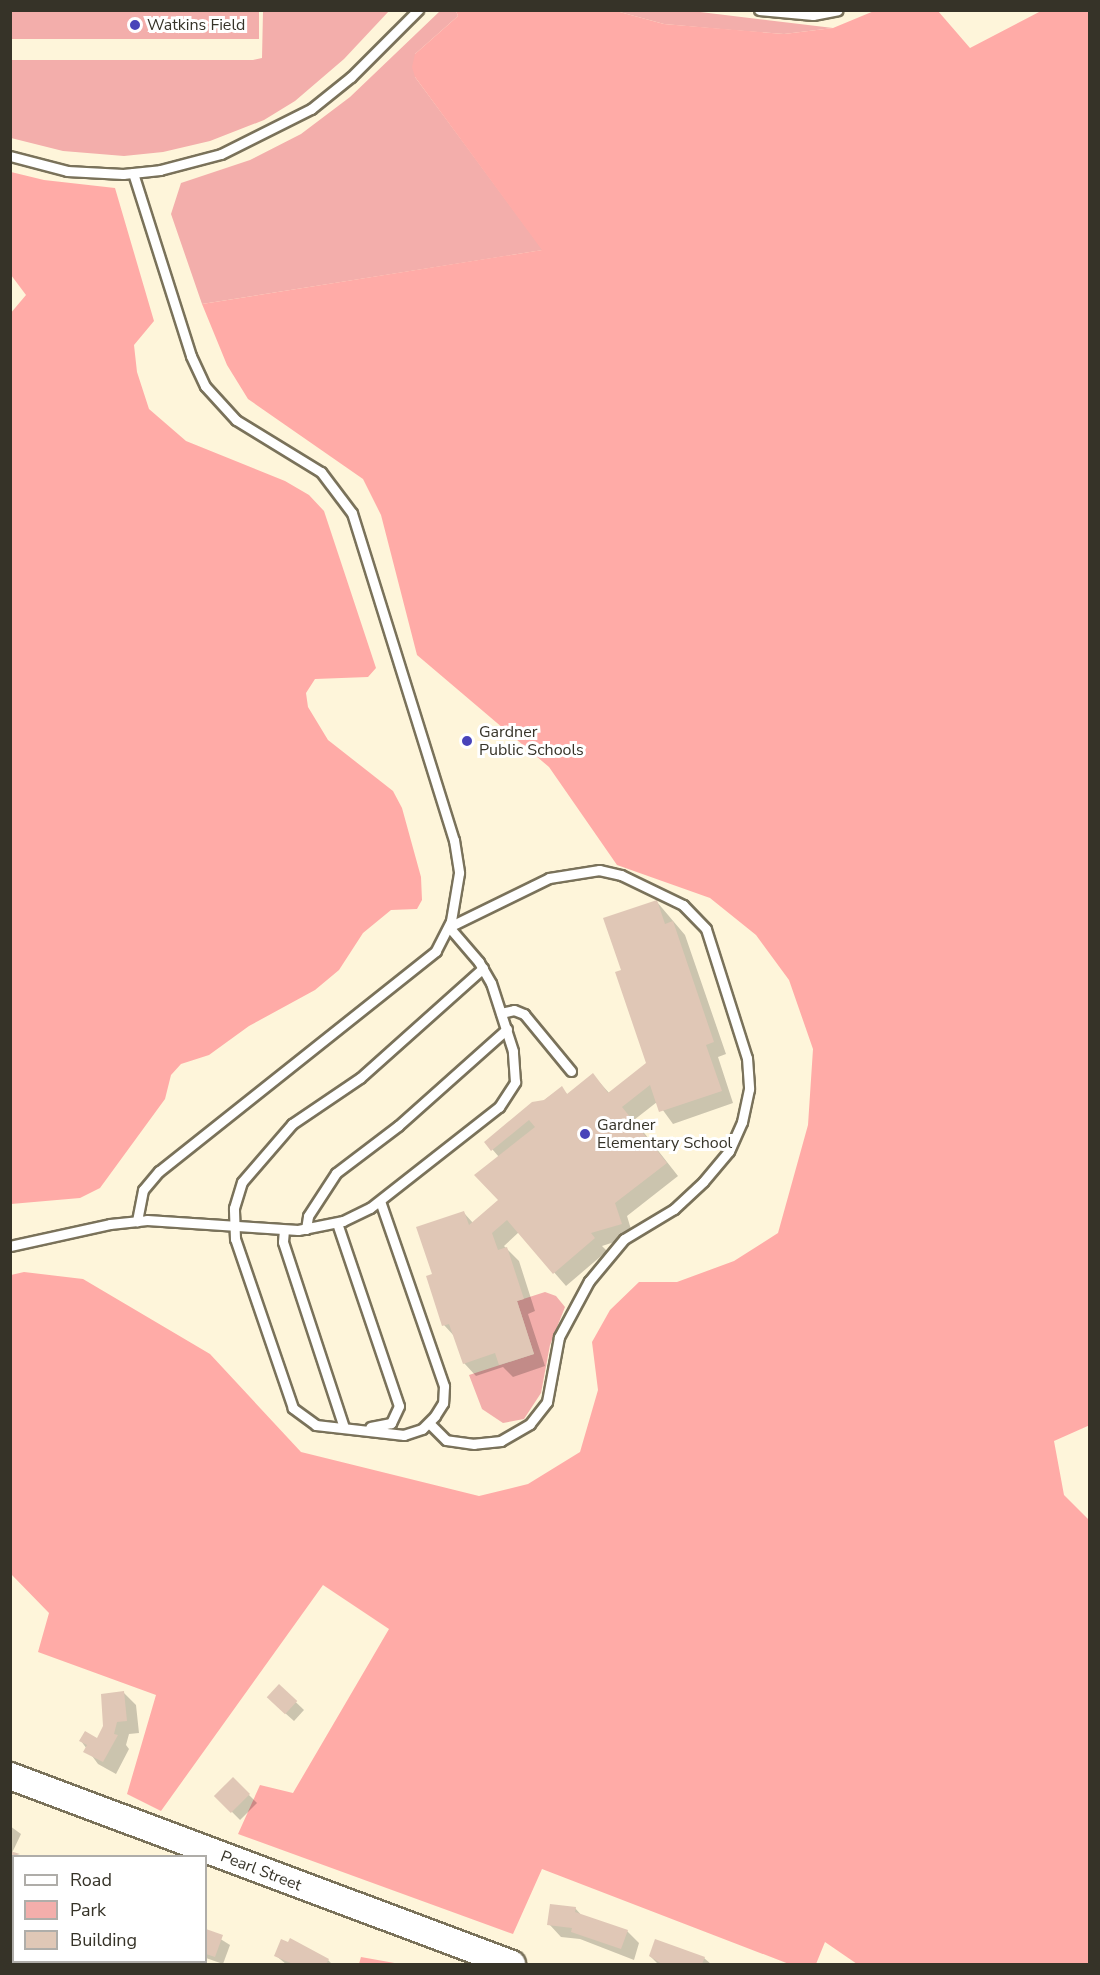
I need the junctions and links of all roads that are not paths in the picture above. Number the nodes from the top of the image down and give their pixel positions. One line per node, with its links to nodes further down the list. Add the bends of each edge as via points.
1 (418, 10): 5 (lane, via 338,89 281,127 191,164)
2 (759, 10): 3 (lane, via 782,15)
3 (834, 11)
4 (10, 156): 5 (lane, via 67,171)
5 (133, 173): 6 (lane, via 191,356 205,386 236,420 321,472 352,513 454,840 459,873)
6 (448, 927): 7 (lane); 12 (lane, via 436,951 422,963 151,1178 140,1197); 18 (lane, via 525,887 577,872 609,871 666,895 683,905 706,929 744,1044 749,1089 736,1137 717,1167 674,1209 624,1239 589,1281 559,1337 546,1402 537,1418 512,1436 474,1444 446,1440)
7 (483, 968): 8 (lane); 14 (lane, via 360,1078 292,1124 242,1182)
8 (501, 1013): 9 (lane); 10 (lane, via 514,1010 524,1014)
9 (507, 1029): 11 (lane, via 516,1073 506,1100); 15 (lane, via 398,1125 336,1173 308,1216)
10 (571, 1071)
11 (381, 1201): 13 (lane); 18 (lane, via 443,1378 443,1403)
12 (137, 1221): 14 (lane); 17 (lane)
13 (337, 1223): 15 (lane); 20 (lane, via 399,1406 391,1423)
14 (232, 1226): 16 (lane); 19 (lane, via 293,1408 316,1425)
15 (306, 1229): 16 (lane)
16 (284, 1230): 19 (lane, via 283,1242)
17 (10, 1246)
18 (429, 1423): 20 (lane, via 404,1435)
19 (344, 1427): 20 (lane)
20 (364, 1428)
21 (10, 1776): 22 (main road, Pearl Street)
22 (512, 1965)

